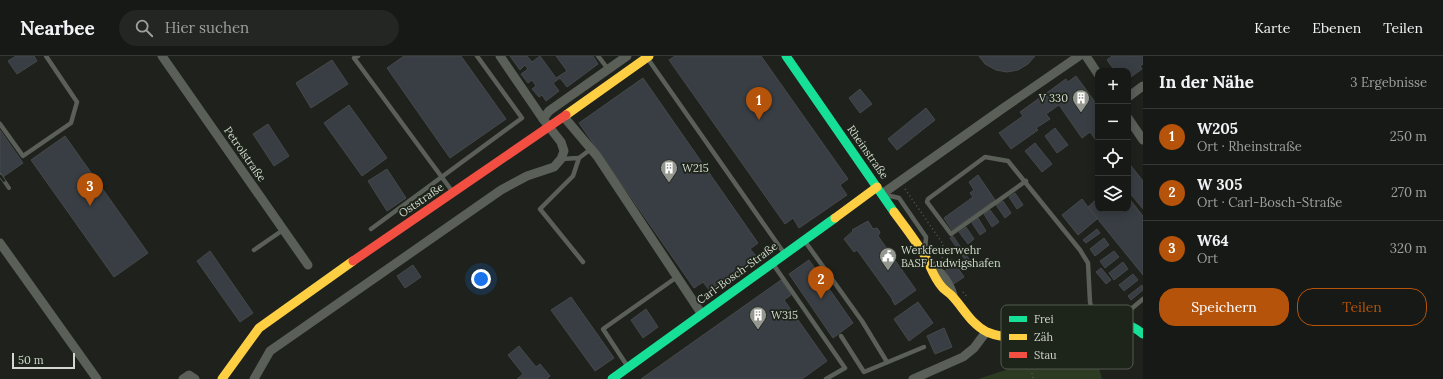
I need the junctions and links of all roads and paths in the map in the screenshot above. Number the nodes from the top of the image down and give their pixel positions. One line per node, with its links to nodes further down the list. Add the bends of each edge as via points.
1 (46, 56): 19 (lane, via 77,102 71,123 23,156)
2 (162, 56): 31 (street, Petrolstraße)
3 (358, 56): 25 (lane, via 354,58)
4 (478, 56): 25 (lane, via 522,118)
5 (500, 56): 17 (street)
6 (598, 56): 12 (lane)
7 (627, 56): 12 (street)
8 (786, 56): 28 (street, Rheinstraße)
9 (1078, 56): 27 (street, Carl-Bosch-Straße)
10 (1086, 56): 13 (street)
11 (648, 57): 16 (street, Oststraße); 35 (lane)
12 (608, 69): 17 (street, via 549,111)
13 (1095, 70)
14 (1143, 86): 15 (street)
15 (1131, 95)
16 (564, 117): 20 (street, Oststraße); 22 (street)
17 (543, 119): 20 (street)
18 (1131, 122): 21 (street)
19 (0, 124)
20 (550, 127): 24 (street, via 561,142 564,152); 29 (street, Oststraße)
21 (1143, 140)
22 (591, 149): 23 (lane); 40 (street)
23 (578, 158): 24 (lane); 36 (lane, via 573,176 540,209)
24 (561, 159): 58 (street, via 554,166 527,176 501,190 270,351)
25 (441, 178): 29 (lane); 30 (lane)
26 (1026, 181): 26 (lane, via 1008,161 985,157 927,202 951,234); 42 (lane, via 1071,237 1088,263)
27 (898, 182): 28 (street, Carl-Bosch-Straße); 38 (path, via 943,244)
28 (880, 190): 32 (street, Carl-Bosch-Straße); 46 (street, Rheinstraße, via 927,259 933,273 943,282 946,292 953,296 974,322)
29 (453, 193): 57 (street, Oststraße, via 259,328)
30 (371, 229)
31 (283, 230): 34 (lane); 39 (street, Petrolstraße)
32 (804, 239): 35 (street, Carl-Bosch-Straße); 51 (lane)
33 (0, 243): 54 (street)
34 (254, 250)
35 (784, 253): 37 (street, Carl-Bosch-Straße)
36 (583, 262)
37 (772, 262): 44 (street, Carl-Bosch-Straße); 60 (lane, via 844,368)
38 (942, 264)
39 (308, 266)
40 (677, 277): 44 (street); 52 (lane, via 603,329)
41 (1143, 299): 43 (lane)
42 (1091, 305)
43 (1133, 307)
44 (701, 313): 52 (street, Carl-Bosch-Straße)
45 (1133, 327): 47 (street)
46 (986, 332): 49 (street); 61 (street, via 974,348 962,357)
47 (1143, 334)
48 (841, 336): 51 (lane, via 864,372)
49 (1001, 336)
50 (924, 347): 51 (lane)
51 (888, 362)
52 (628, 367): 59 (street, Carl-Bosch-Straße)
53 (1032, 373): 62 (path)
54 (97, 379)
55 (183, 379): 56 (street, via 189,375)
56 (195, 379)
57 (222, 379)
58 (254, 379)
59 (612, 379)
60 (826, 379)
61 (913, 379)
62 (1033, 379)

